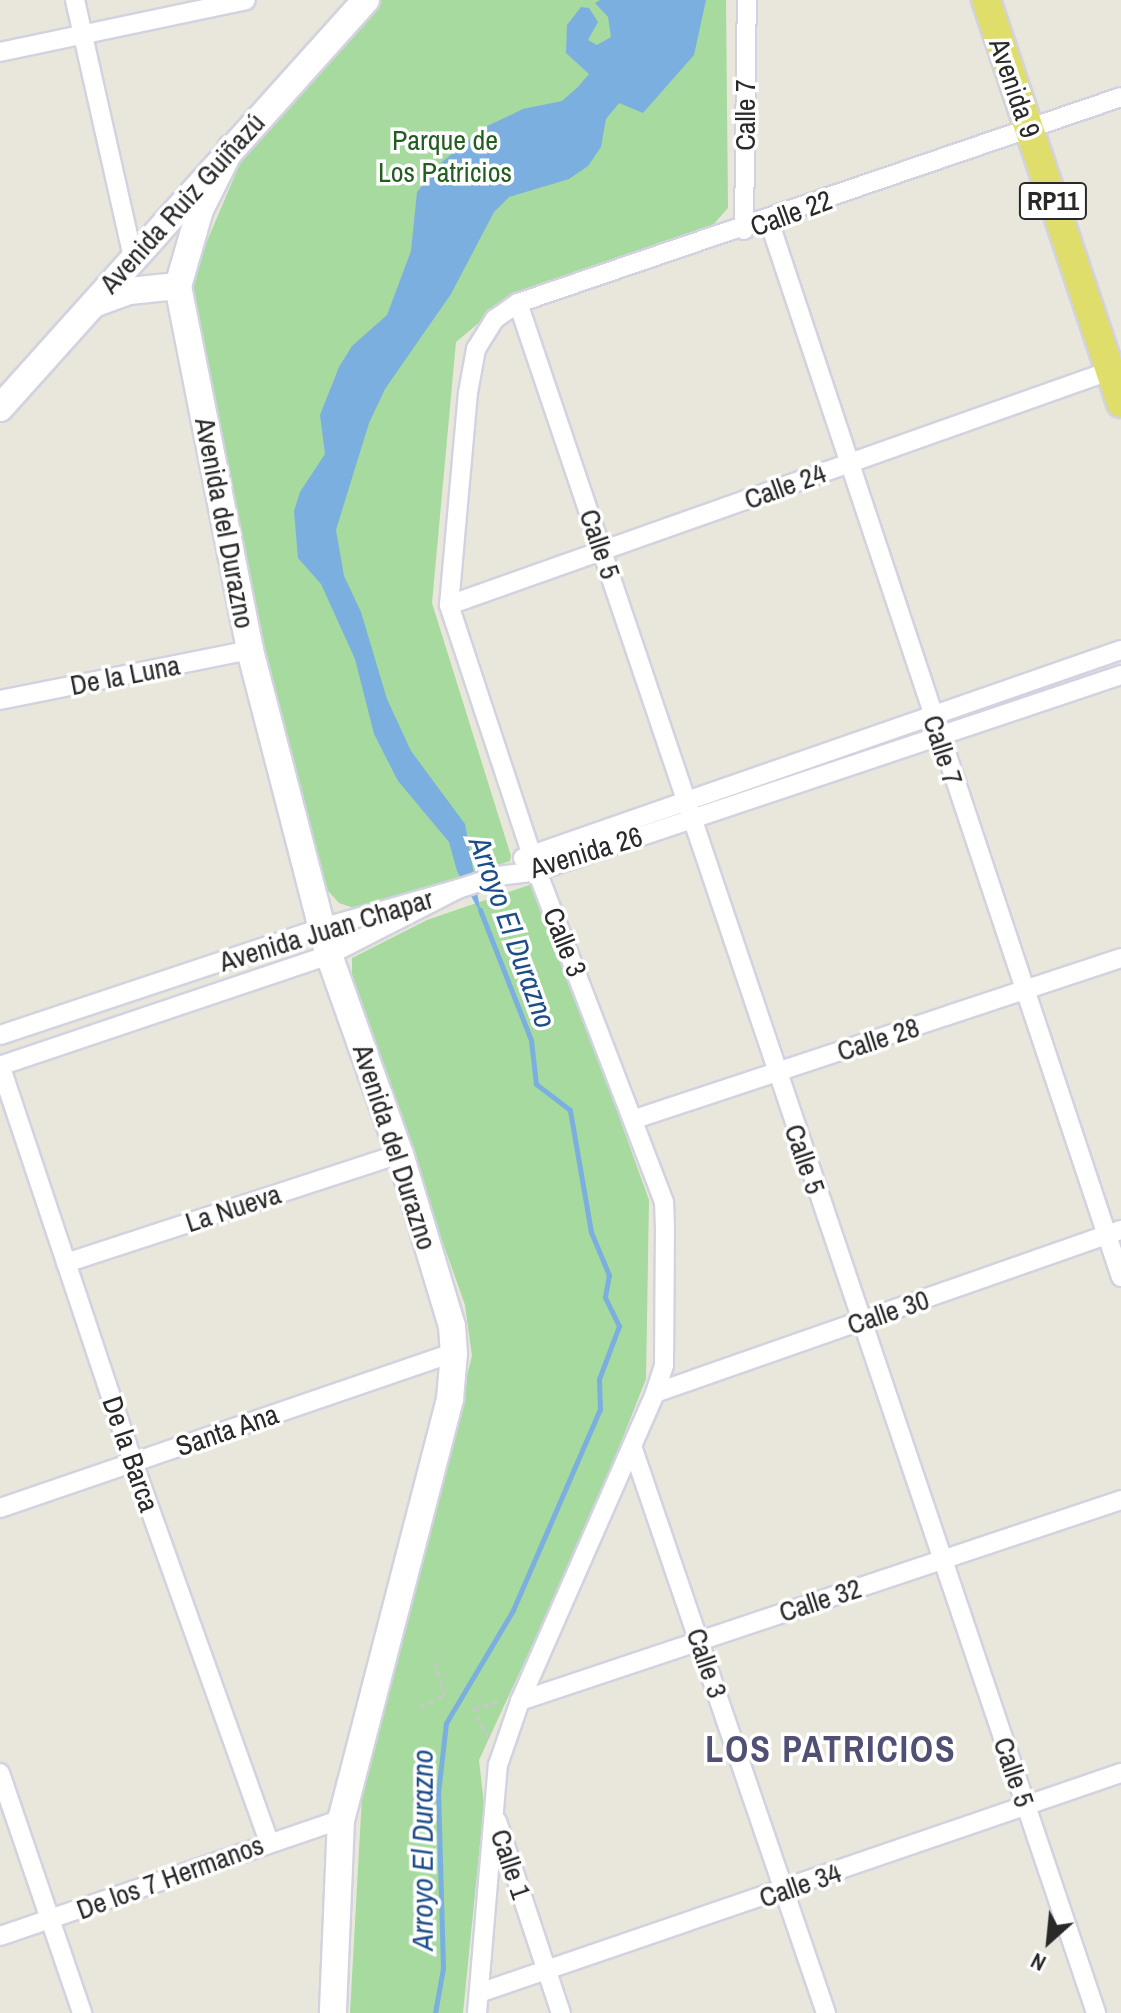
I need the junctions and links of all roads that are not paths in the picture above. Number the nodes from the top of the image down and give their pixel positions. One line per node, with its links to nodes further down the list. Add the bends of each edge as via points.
1 (75, 0): 6 (street)
2 (246, 0): 6 (street)
3 (366, 0): 10 (main road, Avenida Ruiz Guiñazú)
4 (747, 0): 12 (street, Calle 7)
5 (986, 0): 9 (main road, Avenida 9 / RP11)
6 (80, 33): 7 (street); 13 (street)
7 (0, 52)
8 (1121, 97): 9 (street, Calle 22)
9 (1029, 127): 11 (street, Calle 22); 18 (main road, Avenida 9 / RP11)
10 (231, 148): 13 (main road, Avenida Ruiz Guiñazú); 14 (main road, via 200,210)
11 (769, 221): 12 (street, Calle 22); 21 (street, Calle 7)
12 (744, 230): 15 (street, Calle 22)
13 (133, 258): 16 (main road, Avenida Ruiz Guiñazú)
14 (178, 286): 16 (main road, via 129,291); 24 (main road, Avenida del Durazno)
15 (518, 303): 17 (street, Calle 22, via 495,319); 22 (street, Calle 5)
16 (92, 305): 20 (main road, Avenida Ruiz Guiñazú)
17 (476, 349): 23 (street, Calle 3)
18 (1116, 369): 19 (main road, Avenida 9 / RP11); 21 (street, Calle 24)
19 (1121, 403)
20 (0, 408)
21 (848, 464): 22 (street, Calle 24); 28 (street, Calle 7)
22 (603, 551): 23 (street, Calle 24); 30 (street, Calle 5)
23 (449, 605): 32 (street, Calle 3)
24 (250, 650): 27 (street, De la Luna); 36 (main road, Avenida del Durazno)
25 (1121, 650): 28 (street, Avenida 26)
26 (1121, 675): 29 (street, Avenida 26)
27 (0, 700)
28 (931, 715): 29 (street, Calle 7); 30 (street, Avenida 26)
29 (939, 736): 31 (street, Avenida 26); 39 (street, Calle 7)
30 (685, 799): 31 (street, Calle 5); 32 (street, Avenida 26)
31 (693, 819): 33 (street, Avenida 26); 42 (street, Calle 5)
32 (530, 852): 33 (street, Calle 3); 34 (street, Avenida 26)
33 (537, 871): 34 (street, Avenida 26); 43 (street, Calle 3)
34 (498, 876): 35 (street)
35 (458, 889): 36 (street, Avenida Juan Chapar); 37 (street, Avenida Juan Chapar)
36 (322, 928): 37 (main road, Avenida del Durazno); 40 (street, Avenida Juan Chapar)
37 (329, 955): 41 (street, Avenida Juan Chapar); 44 (main road, Avenida del Durazno)
38 (1121, 958): 39 (street, Calle 28)
39 (1024, 992): 42 (street, Calle 28); 45 (street, Calle 7)
40 (0, 1035)
41 (0, 1066): 46 (street, De la Barca)
42 (775, 1073): 43 (street, Calle 28); 48 (street, Calle 5)
43 (635, 1119): 50 (street, Calle 3, via 664,1202 664,1365)
44 (400, 1154): 46 (street, La Nueva); 49 (main road, Avenida del Durazno, via 452,1326)
45 (1114, 1233): 47 (street, Calle 7); 48 (street, Calle 30)
46 (66, 1263): 52 (street, De la Barca)
47 (1121, 1277)
48 (860, 1321): 50 (street, Calle 30); 55 (street, Calle 5)
49 (454, 1353): 52 (street, Santa Ana); 62 (main road, Avenida del Durazno, via 450,1399)
50 (655, 1393): 51 (street, Calle 3)
51 (633, 1449): 56 (street, Calle 3); 57 (street, Calle 1)
52 (133, 1462): 54 (street, Santa Ana); 63 (street, De la Barca)
53 (1121, 1500): 55 (street, Calle 32)
54 (0, 1508)
55 (941, 1560): 56 (street, Calle 32); 60 (street, Calle 5)
56 (699, 1641): 57 (street, Calle 32); 64 (street, Calle 3)
57 (519, 1702): 61 (street, Calle 1, via 500,1759)
58 (0, 1773): 65 (street)
59 (1121, 1773): 60 (street, Calle 34)
60 (1026, 1809): 64 (street, Calle 34); 74 (street, Calle 5)
61 (495, 1815): 67 (street, Calle 1); 68 (street)
62 (341, 1819): 63 (street, De los 7 Hermanos); 70 (main road, Avenida del Durazno)
63 (269, 1841): 65 (street, De los 7 Hermanos)
64 (784, 1890): 67 (street, Calle 34); 73 (street, Calle 3)
65 (52, 1920): 66 (street, De los 7 Hermanos); 69 (street)
66 (0, 1936)
67 (547, 1970): 68 (street, Calle 34); 72 (street, Calle 1)
68 (479, 1993): 71 (street)
69 (82, 2013)
70 (333, 2013)
71 (477, 2013)
72 (561, 2013)
73 (826, 2013)
74 (1096, 2013)

